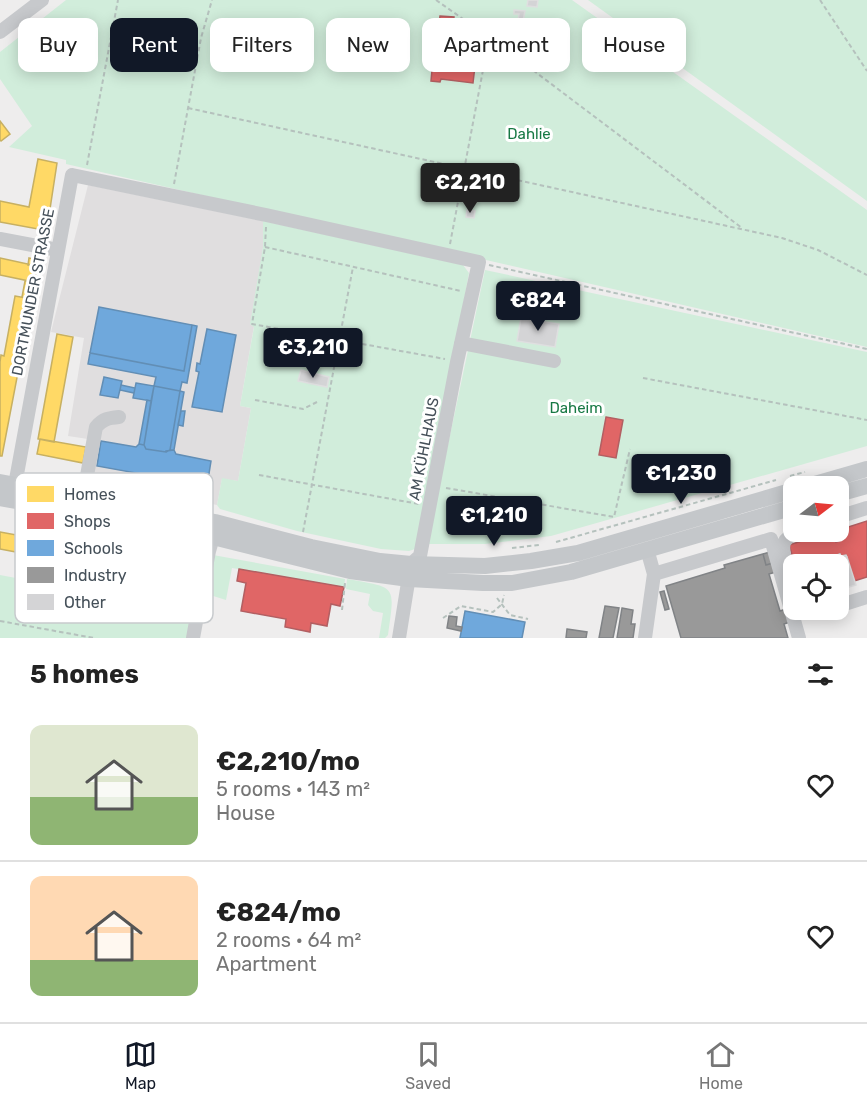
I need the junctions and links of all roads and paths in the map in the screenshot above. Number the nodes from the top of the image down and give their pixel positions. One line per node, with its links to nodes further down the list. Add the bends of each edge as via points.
1 (42, 0): 7 (street)
2 (118, 0): 13 (path)
3 (212, 0): 11 (path)
4 (436, 0): 6 (path)
5 (820, 0): 8 (path)
6 (462, 18)
7 (0, 33)
8 (867, 71)
9 (483, 72): 12 (path)
10 (535, 72): 16 (path)
11 (188, 108): 12 (path); 14 (path)
12 (464, 169): 16 (path); 20 (path)
13 (78, 176): 14 (street); 19 (street, DORTMUNDER STRASSE)
14 (171, 195): 15 (street)
15 (266, 215): 18 (path); 20 (street)
16 (744, 230): 23 (path, via 804,245)
17 (0, 239): 19 (street)
18 (265, 247): 22 (path); 25 (path, via 252,324)
19 (58, 250): 41 (street, DORTMUNDER STRASSE)
20 (448, 255): 21 (street)
21 (479, 262): 24 (street, AM KÜHLHAUS); 27 (path)
22 (353, 267): 24 (path); 25 (path)
23 (867, 275)
24 (472, 293): 26 (street, AM KÜHLHAUS)
25 (339, 339): 28 (path); 42 (path)
26 (461, 343): 28 (street, AM KÜHLHAUS); 29 (street)
27 (867, 349)
28 (457, 362): 43 (street, AM KÜHLHAUS)
29 (554, 362)
30 (643, 378): 34 (path)
31 (255, 400): 32 (path, via 303,409)
32 (317, 402)
33 (118, 417): 37 (street, via 100,421 96,427)
34 (867, 420)
35 (630, 448): 43 (path, via 614,517)
36 (867, 469): 39 (main road)
37 (87, 473)
38 (260, 475): 42 (path)
39 (823, 476)
40 (777, 480): 55 (path)
41 (8, 483)
42 (312, 485): 49 (path); 56 (path)
43 (434, 486): 49 (street, AM KÜHLHAUS)
44 (783, 486): 60 (main road, via 578,554)
45 (867, 486): 46 (main road)
46 (849, 491)
47 (0, 498): 48 (main road)
48 (15, 501)
49 (430, 506): 60 (street, AM KÜHLHAUS, via 420,556)
50 (867, 508): 52 (street)
51 (783, 510): 59 (main road)
52 (849, 514)
53 (213, 522): 56 (main road)
54 (213, 537): 60 (main road, via 350,571)
55 (552, 543)
56 (301, 544): 60 (main road, via 380,561)
57 (540, 544): 58 (path)
58 (506, 549)
59 (647, 549): 60 (main road, via 571,572 512,583); 61 (street)
60 (410, 572): 75 (street, AM KÜHLHAUS)
61 (654, 574): 76 (street); 77 (street, via 771,539)
62 (346, 578): 68 (path)
63 (505, 590): 67 (path)
64 (497, 597): 67 (path)
65 (867, 597): 66 (street)
66 (849, 603)
67 (502, 604): 69 (path, via 493,612 461,606); 70 (path, via 510,615)
68 (342, 610)
69 (443, 618)
70 (528, 619)
71 (0, 621): 73 (path)
72 (196, 623): 74 (street)
73 (94, 638)
74 (193, 638)
75 (399, 638)
76 (645, 638)
77 (799, 638)

